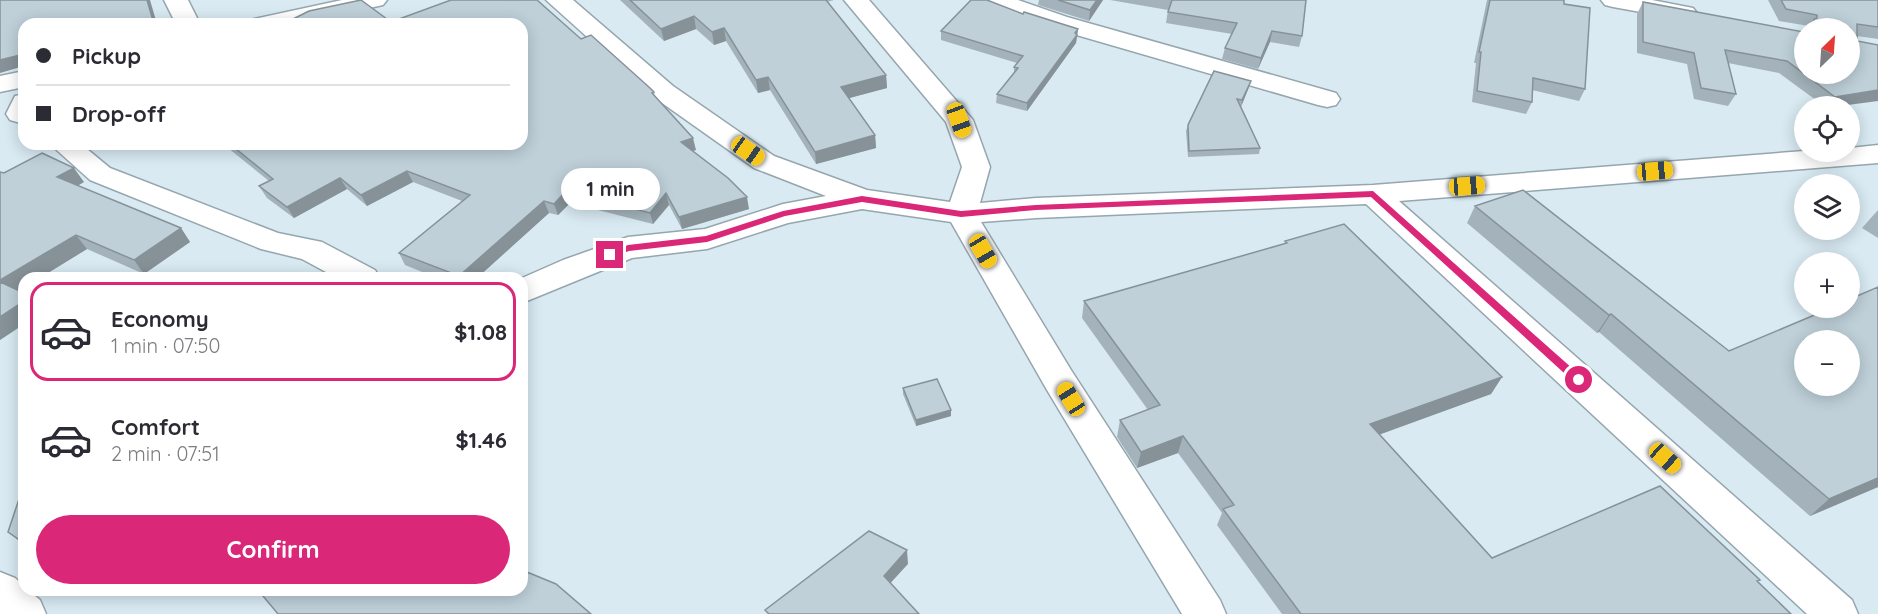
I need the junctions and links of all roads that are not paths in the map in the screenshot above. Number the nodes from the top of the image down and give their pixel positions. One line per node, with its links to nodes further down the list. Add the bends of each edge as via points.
1 (176, 0): 8 (street)
2 (375, 0): 9 (street)
3 (558, 0): 16 (street, via 664,92 764,162)
4 (856, 0): 17 (street, via 959,120 976,167)
5 (995, 0): 12 (street)
6 (1613, 0): 7 (street)
7 (1704, 16)
8 (185, 18)
9 (291, 18)
10 (18, 80): 11 (street)
11 (0, 84)
12 (1327, 99)
13 (71, 150): 18 (street, via 100,174 272,242 311,250)
14 (1874, 157): 15 (street)
15 (1373, 194): 17 (street); 23 (street)
16 (862, 199): 17 (street); 19 (street, via 783,214 707,239 628,248)
17 (961, 214): 22 (street)
18 (353, 272)
19 (528, 288)
20 (0, 591): 21 (street)
21 (25, 614)
22 (1205, 614)
23 (1837, 614)

